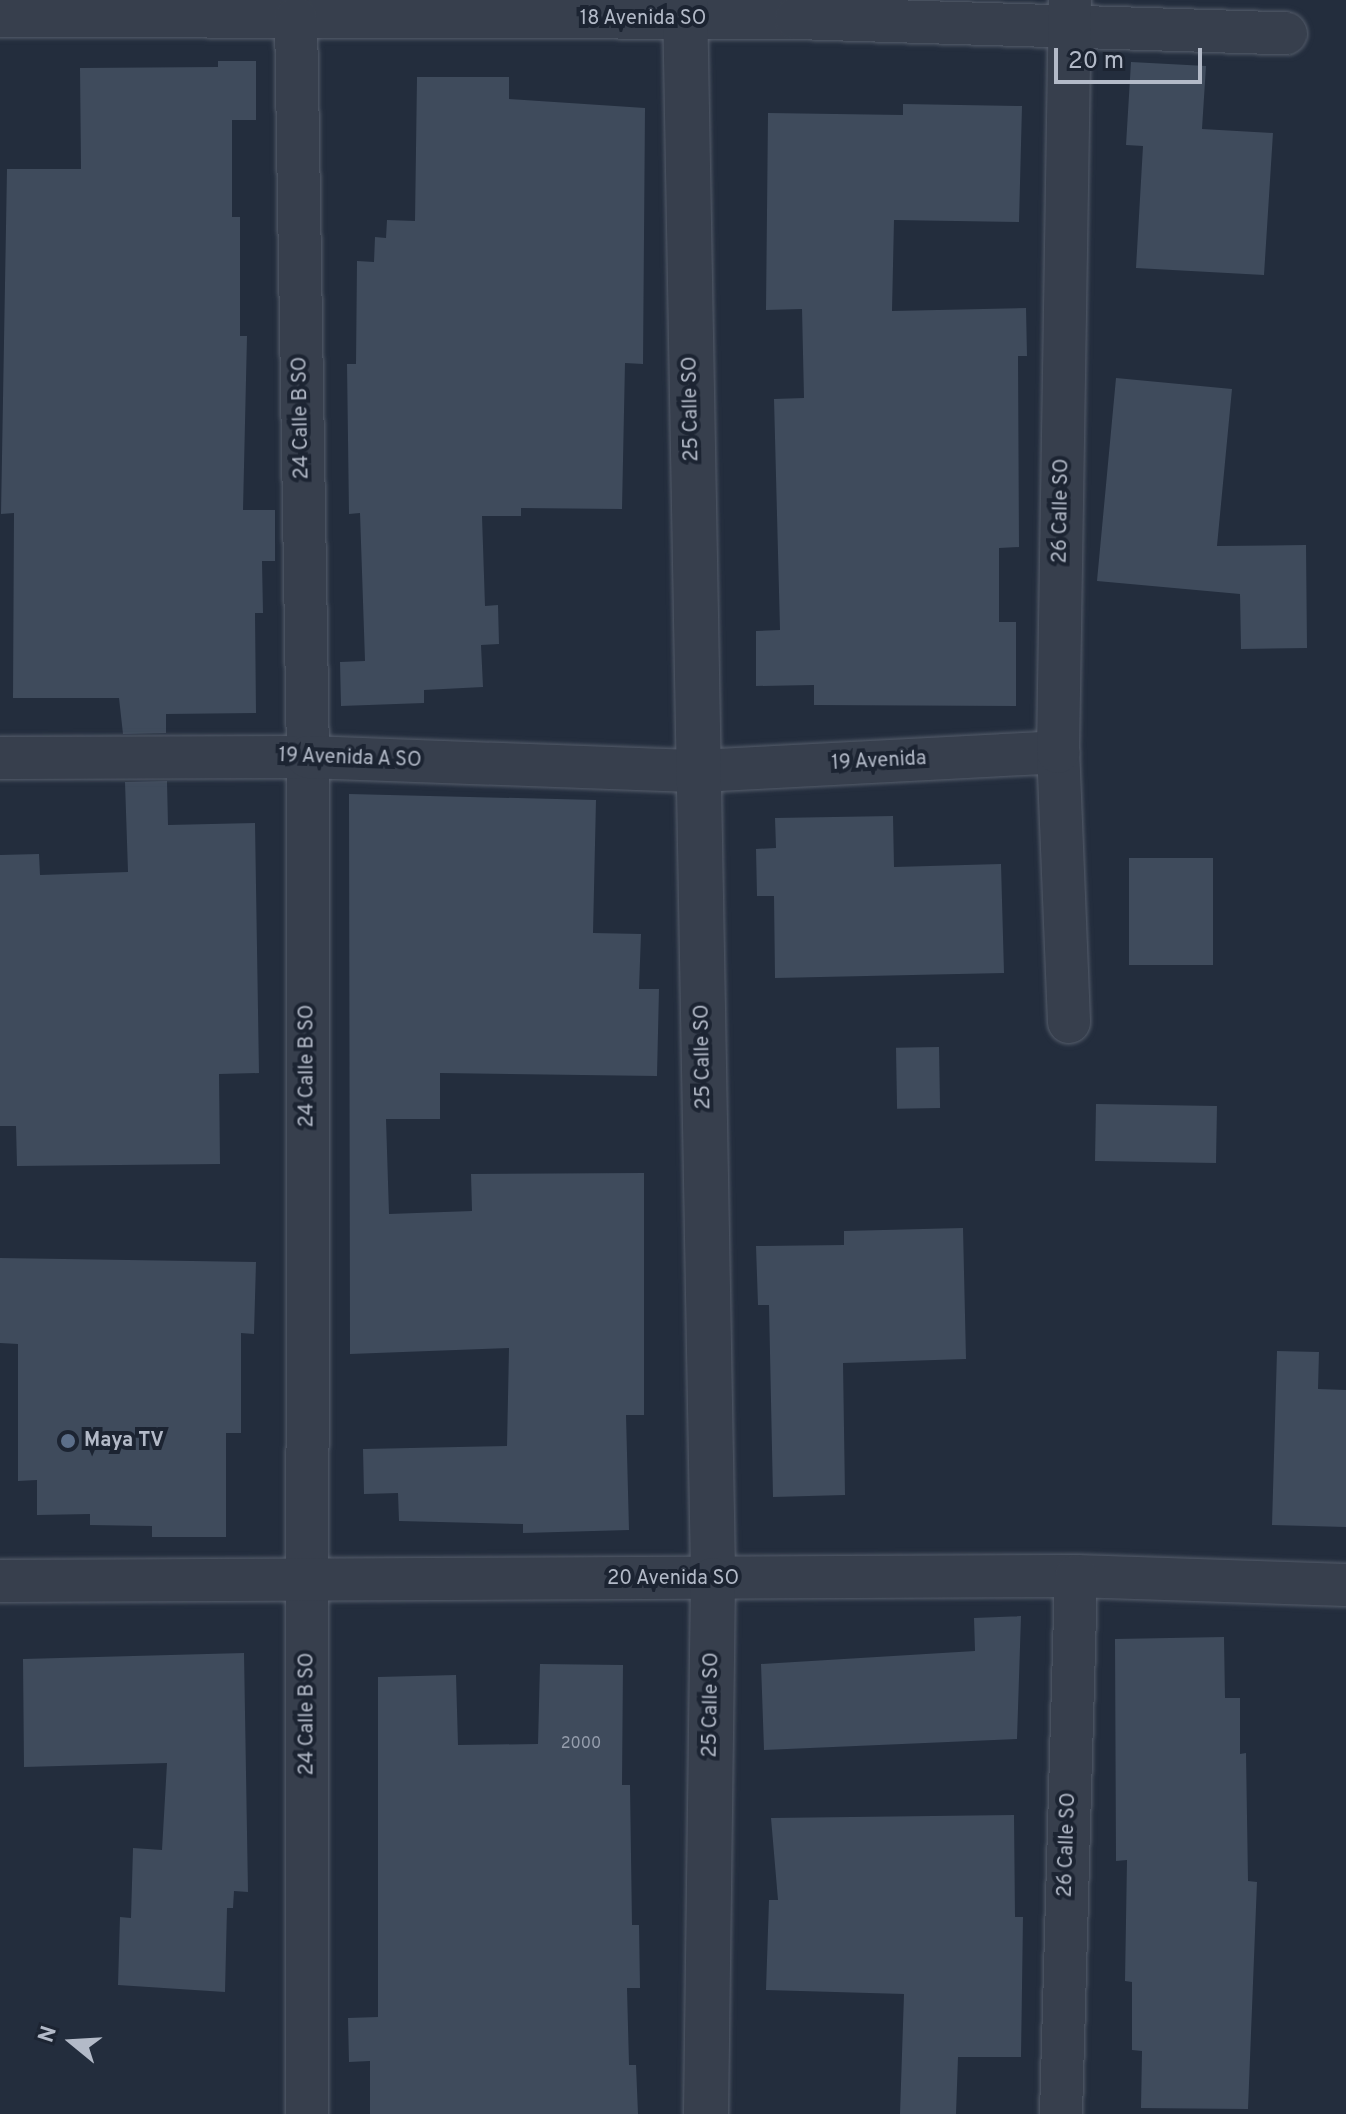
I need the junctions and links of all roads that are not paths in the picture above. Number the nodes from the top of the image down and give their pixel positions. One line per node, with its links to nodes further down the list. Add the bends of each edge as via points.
1 (685, 10): 2 (street, 18 Avenida SO); 4 (street, 18 Avenida SO); 9 (street, 25 Calle SO)
2 (1070, 11): 5 (street, 18 Avenida SO); 6 (street, 26 Calle SO)
3 (0, 16): 4 (street, 18 Avenida SO)
4 (296, 18): 7 (street, 24 Calle B SO)
5 (1286, 33)
6 (1058, 752): 9 (street, 19 Avenida); 10 (street, 26 Calle SO)
7 (308, 757): 8 (street, 19 Avenida A SO); 9 (street, 19 Avenida A SO); 12 (street, 24 Calle B SO)
8 (0, 758)
9 (699, 771): 13 (street, 25 Calle SO)
10 (1069, 1022)
11 (1076, 1576): 13 (street, 20 Avenida SO); 15 (street, 20 Avenida SO); 18 (street, 26 Calle SO)
12 (308, 1578): 13 (street, 20 Avenida SO); 14 (street, 20 Avenida SO); 16 (street, 24 Calle B SO)
13 (713, 1580): 17 (street, 25 Calle SO)
14 (0, 1581)
15 (1346, 1585)
16 (307, 2114)
17 (706, 2114)
18 (1061, 2114)

